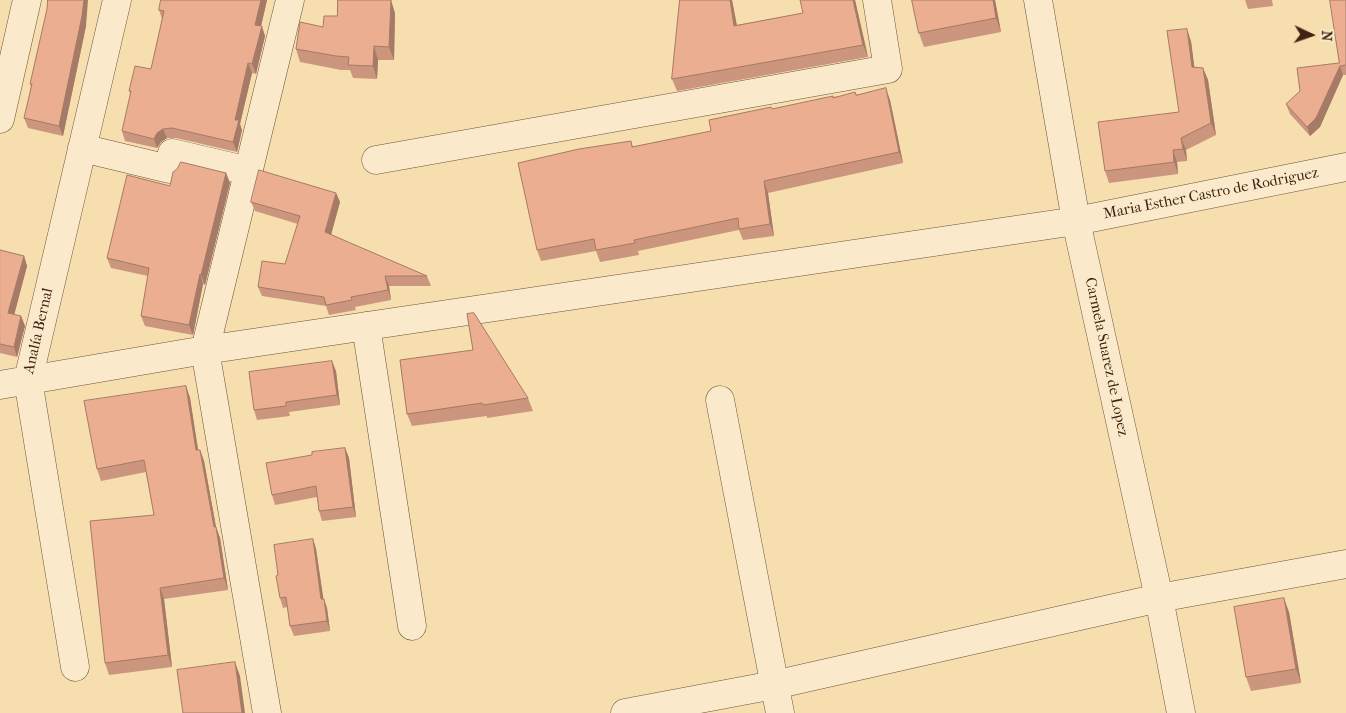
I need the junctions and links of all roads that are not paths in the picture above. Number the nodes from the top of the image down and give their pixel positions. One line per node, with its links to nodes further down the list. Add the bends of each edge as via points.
1 (27, 0): 6 (street)
2 (118, 0): 7 (street, Analía Bernal)
3 (290, 0): 10 (street)
4 (877, 0): 8 (street, via 888,69)
5 (1038, 0): 11 (street, Carmela Suarez de Lopez)
6 (0, 119)
7 (82, 148): 10 (street, via 169,169 172,153); 14 (street, Analía Bernal)
8 (376, 160)
9 (1346, 167): 11 (street, Maria Esther Castro de Rodriguez)
10 (249, 171): 13 (street)
11 (1076, 221): 12 (street, Maria Esther Castro de Rodriguez); 18 (street, Carmela Suarez de Lopez)
12 (366, 326): 13 (street, Maria Esther Castro de Rodriguez); 19 (street)
13 (205, 350): 14 (street, Maria Esther Castro de Rodriguez); 22 (street)
14 (28, 380): 15 (street, Maria Esther Castro de Rodriguez); 20 (street, Analía Bernal)
15 (0, 385)
16 (720, 400): 21 (street)
17 (1346, 564): 18 (street)
18 (1159, 598): 21 (street); 25 (street, Carmela Suarez de Lopez)
19 (412, 626)
20 (74, 667)
21 (774, 685): 23 (street); 24 (street)
22 (267, 713)
23 (625, 713)
24 (780, 713)
25 (1181, 713)

